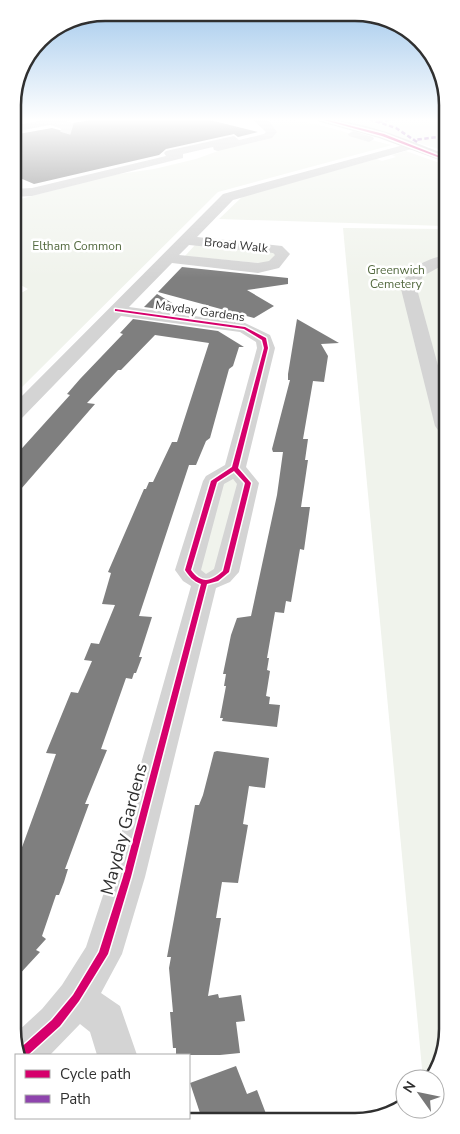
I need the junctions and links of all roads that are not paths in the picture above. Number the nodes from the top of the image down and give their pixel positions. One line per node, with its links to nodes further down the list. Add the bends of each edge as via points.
1 (112, 172): 4 (street)
2 (116, 172): 4 (street)
3 (314, 172): 6 (street, Broad Walk, via 231,194)
4 (107, 173): 5 (street)
5 (21, 193)
6 (186, 240): 7 (street, Broad Walk); 7 (street, Broad Walk, via 277,249 282,254 274,266 258,268)
7 (167, 258): 9 (street, Broad Walk)
8 (439, 262): 10 (street, via 420,270 411,278 409,289)
9 (116, 310): 11 (street, Broad Walk); 12 (street, Mayday Gardens, via 230,324 256,332 264,338 266,348)
10 (439, 400)
11 (21, 409)
12 (235, 468): 13 (street, via 248,483 226,572 218,581); 13 (street, via 214,481 188,570 193,578)
13 (204, 584): 14 (street, Mayday Gardens, via 116,919 103,954)
14 (76, 998): 15 (street, Mayday Gardens, via 56,1023); 16 (street, via 106,1020)
15 (24, 1052)
16 (117, 1054)

